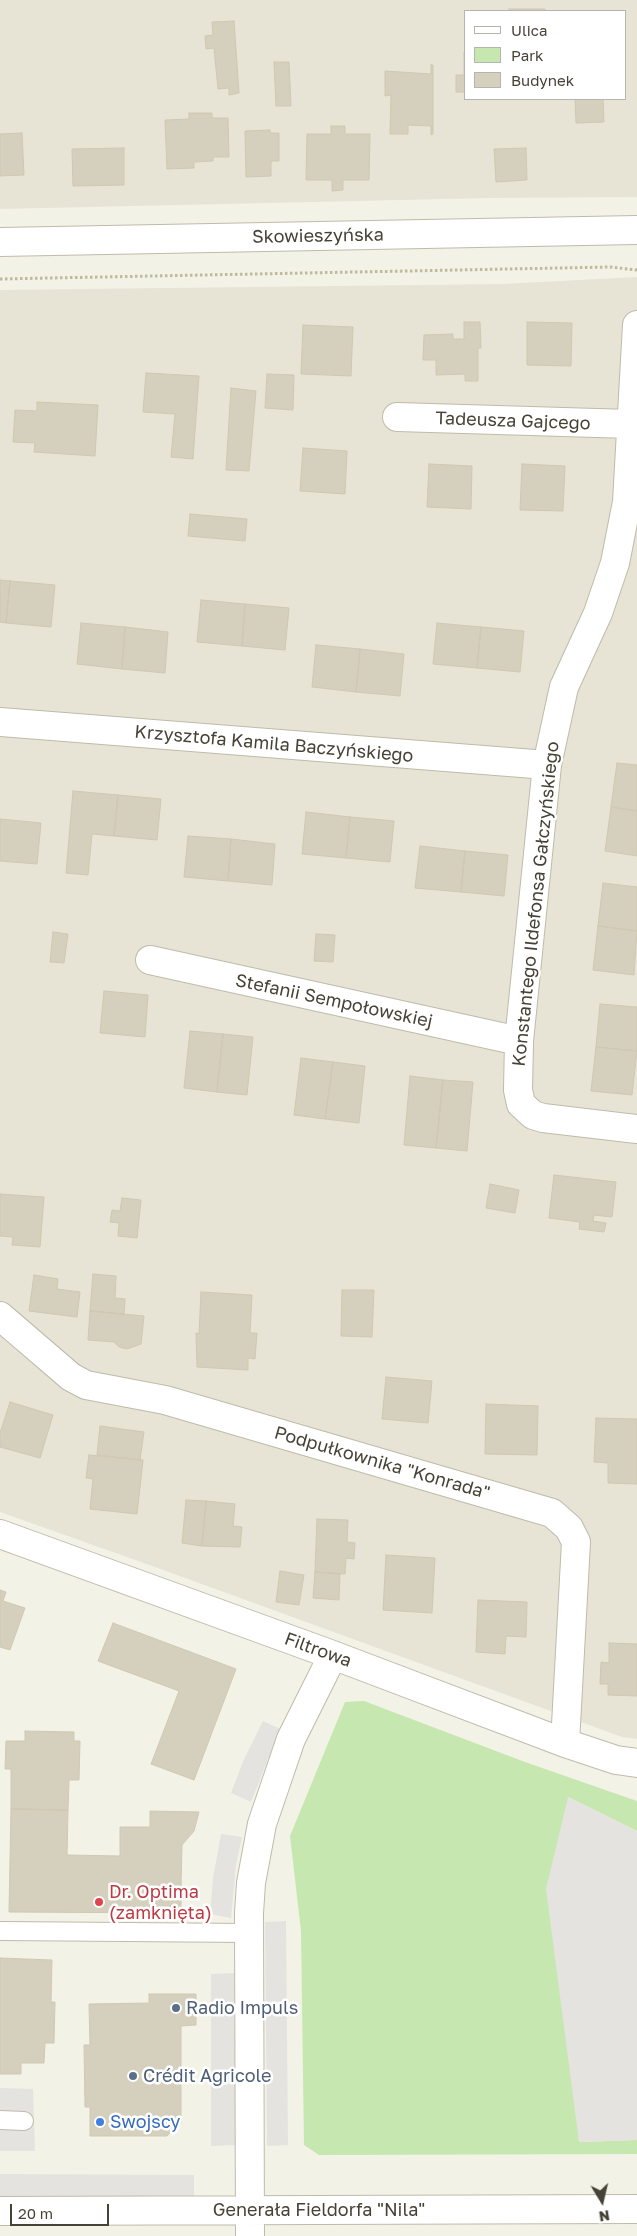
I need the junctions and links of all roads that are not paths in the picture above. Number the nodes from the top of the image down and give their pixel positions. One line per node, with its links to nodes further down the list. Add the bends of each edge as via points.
1 (637, 230): 2 (street, Skowieszyńska)
2 (0, 242)
3 (637, 325): 4 (street, Konstantego Ildefonsa Gałczyńskiego)
4 (635, 385): 6 (street, Konstantego Ildefonsa Gałczyńskiego)
5 (397, 417): 6 (street, Tadeusza Gajcego)
6 (630, 424): 8 (street, Konstantego Ildefonsa Gałczyńskiego, via 627,502 615,563 598,613 564,687)
7 (0, 722): 8 (street, Krzysztofa Kamila Baczyńskiego)
8 (547, 765): 10 (street, Konstantego Ildefonsa Gałczyńskiego)
9 (150, 960): 10 (street, Stefanii Sempołowskiej)
10 (519, 1041): 11 (street, Konstantego Ildefonsa Gałczyńskiego, via 518,1090 521,1104 533,1114)
11 (637, 1129)
12 (0, 1316): 15 (street, Podpułkownika "Konrada", via 71,1377 86,1385 165,1400 552,1513 569,1528 576,1542)
13 (0, 1534): 14 (street, Filtrowa)
14 (332, 1655): 15 (street, Filtrowa); 18 (street, via 292,1739 262,1824 251,1883)
15 (565, 1743): 16 (street, Filtrowa, via 616,1760)
16 (637, 1763)
17 (0, 1931): 18 (lane)
18 (250, 1933): 23 (street)
19 (0, 2120): 20 (lane)
20 (24, 2121)
21 (637, 2209): 23 (street, Generała Fieldorfa "Nila")
22 (0, 2211): 23 (street, Generała Fieldorfa "Nila")
23 (250, 2224)

